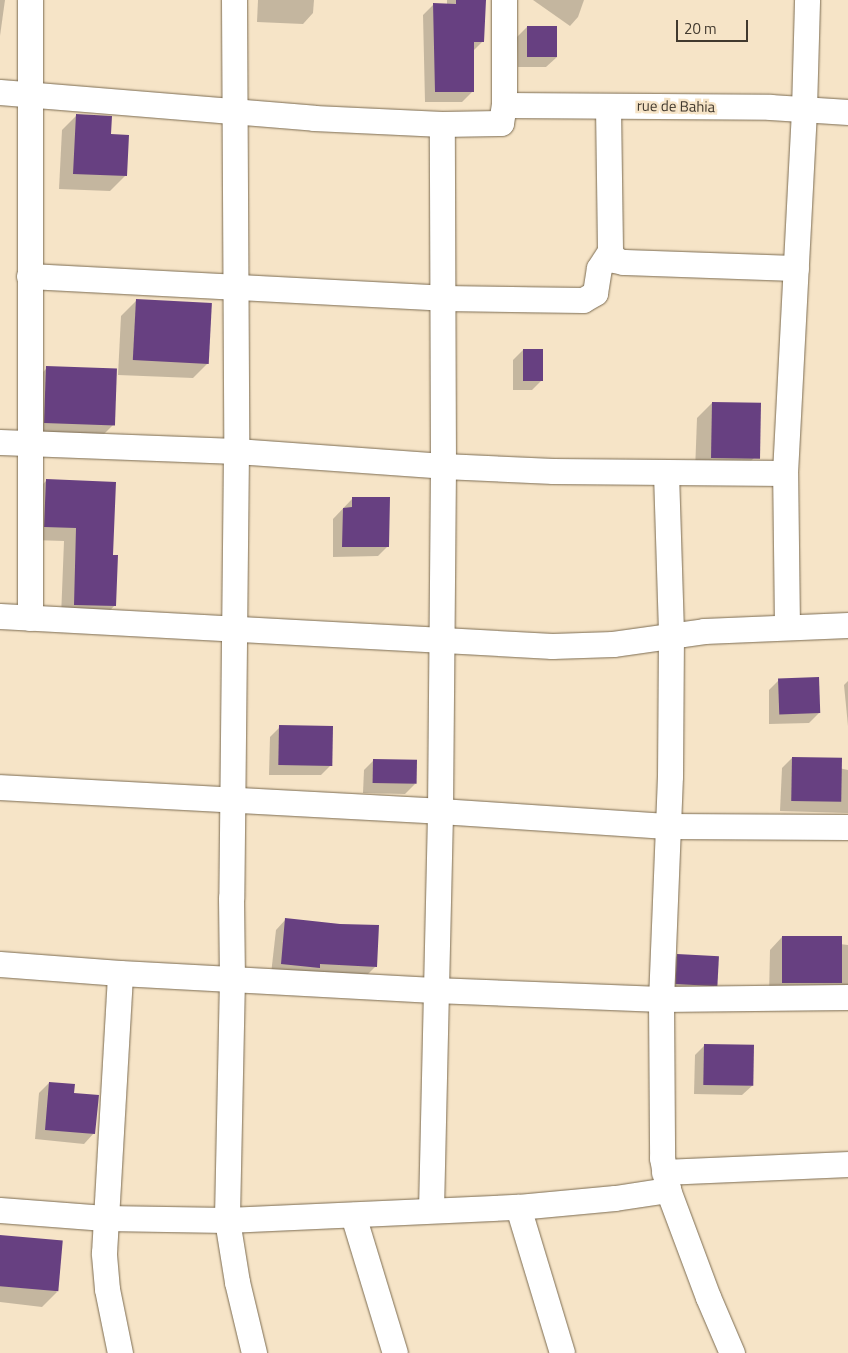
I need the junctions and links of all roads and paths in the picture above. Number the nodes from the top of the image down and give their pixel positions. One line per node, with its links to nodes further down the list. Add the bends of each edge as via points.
1 (30, 0): 6 (street)
2 (234, 0): 11 (street)
3 (504, 0): 7 (street)
4 (807, 0): 9 (street)
5 (0, 92): 6 (street)
6 (30, 94): 11 (street); 15 (street)
7 (504, 105): 8 (street, rue de Bahia); 12 (street, via 501,123)
8 (608, 106): 9 (street, rue de Bahia); 13 (street)
9 (804, 109): 10 (street, rue de Bahia); 14 (street)
10 (848, 112)
11 (234, 113): 12 (street); 16 (street)
12 (442, 124): 17 (street)
13 (610, 251): 14 (street, via 615,260 623,262); 17 (street, via 599,268 595,293 588,298)
14 (796, 268): 23 (street)
15 (29, 276): 16 (street); 19 (street)
16 (236, 286): 17 (street); 20 (street)
17 (443, 298): 21 (street)
18 (0, 442): 19 (street)
19 (29, 443): 20 (street); 25 (street)
20 (236, 451): 21 (street); 28 (street)
21 (443, 466): 22 (street); 30 (street)
22 (666, 473): 23 (street); 29 (street)
23 (785, 473): 27 (street)
24 (0, 616): 25 (street)
25 (30, 618): 28 (street)
26 (848, 625): 27 (street)
27 (787, 627): 29 (street)
28 (235, 629): 30 (street); 32 (street)
29 (671, 634): 30 (street, via 614,644 552,646); 34 (street, via 670,776)
30 (440, 639): 33 (street)
31 (0, 788): 32 (street)
32 (233, 802): 33 (street); 38 (street)
33 (440, 811): 34 (street); 39 (street)
34 (666, 826): 35 (street); 41 (street)
35 (848, 827)
36 (0, 964): 37 (street)
37 (120, 973): 38 (street); 48 (street)
38 (232, 978): 39 (street); 49 (street)
39 (434, 990): 41 (street); 46 (street)
40 (848, 996): 41 (street)
41 (661, 999): 43 (street)
42 (848, 1164): 43 (street)
43 (666, 1181): 44 (street, via 615,1198); 54 (street)
44 (518, 1207): 46 (street); 53 (street)
45 (0, 1210): 48 (street)
46 (430, 1210): 47 (street)
47 (353, 1215): 49 (street); 52 (street)
48 (105, 1218): 49 (street); 50 (street, via 107,1289)
49 (227, 1220): 51 (street, via 236,1282)
50 (118, 1353)
51 (254, 1353)
52 (395, 1353)
53 (562, 1353)
54 (732, 1353)

